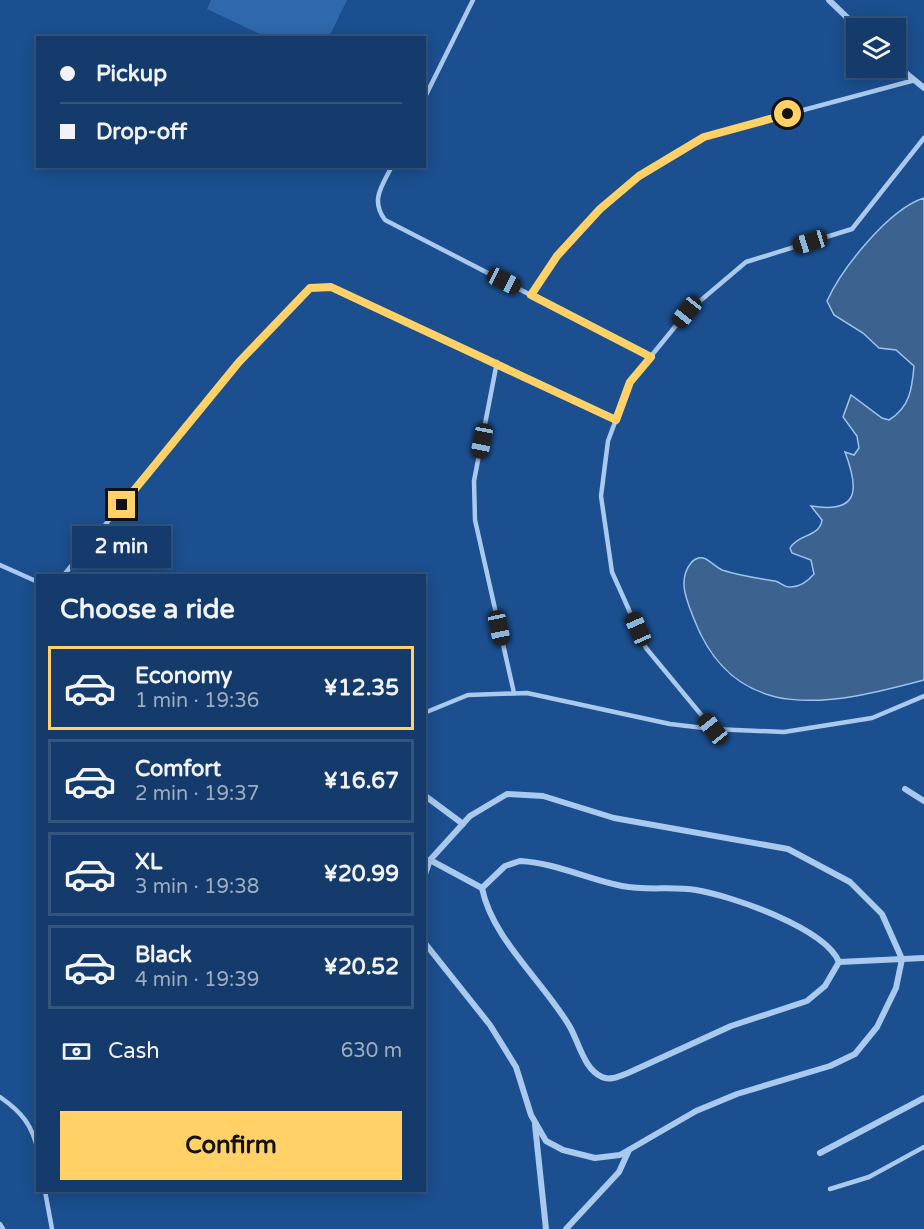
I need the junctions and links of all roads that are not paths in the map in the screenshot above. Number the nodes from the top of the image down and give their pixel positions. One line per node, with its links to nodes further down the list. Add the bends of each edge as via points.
1 (473, 0): 7 (lane)
2 (829, 0): 3 (street)
3 (848, 18)
4 (906, 73): 5 (street)
5 (915, 80): 6 (street); 10 (lane, via 704,137 639,176 600,209 557,256)
6 (924, 88)
7 (426, 95)
8 (924, 138): 11 (lane, via 852,229 746,262 687,312)
9 (391, 168): 10 (lane, via 376,198 378,211 385,220)
10 (531, 295): 11 (lane)
11 (651, 357): 13 (lane, via 630,382)
12 (497, 362): 13 (lane); 15 (lane, via 331,287 310,288 239,362); 17 (lane, via 474,481 475,520)
13 (616, 420): 20 (lane, via 608,441 601,495 612,572 646,648)
14 (0, 565): 16 (lane)
15 (65, 574)
16 (36, 581)
17 (514, 693): 19 (lane, via 468,695); 20 (lane)
18 (924, 696): 20 (lane, via 872,718 784,732)
19 (426, 712)
20 (713, 729)
21 (905, 789): 23 (street)
22 (426, 796): 24 (street)
23 (924, 801)
24 (463, 824): 25 (street); 30 (street, via 507,794 543,796 614,818 788,849 850,882 882,914)
25 (430, 860): 26 (street); 27 (street)
26 (426, 871)
27 (482, 888): 31 (street, via 505,866 520,861 576,871 623,886 694,889 743,900 769,913 835,950); 31 (street, via 486,909 558,1005 589,1067 602,1077 628,1073 731,1026 807,1001 825,986)
28 (426, 945): 34 (street, via 490,1025 516,1067)
29 (924, 958): 30 (street)
30 (902, 959): 31 (street); 37 (street, via 896,988 877,1027 855,1054 696,1111)
31 (839, 962)
32 (0, 1097): 35 (lane, via 23,1116)
33 (924, 1098): 38 (street)
34 (535, 1122): 37 (street, via 546,1141 563,1150 595,1158); 44 (street)
35 (36, 1142)
36 (924, 1147): 39 (lane, via 869,1177)
37 (629, 1150): 45 (street, via 618,1172)
38 (820, 1153)
39 (830, 1189)
40 (45, 1192): 43 (lane)
41 (0, 1224): 42 (lane)
42 (3, 1229)
43 (52, 1229)
44 (546, 1229)
45 (566, 1229)

